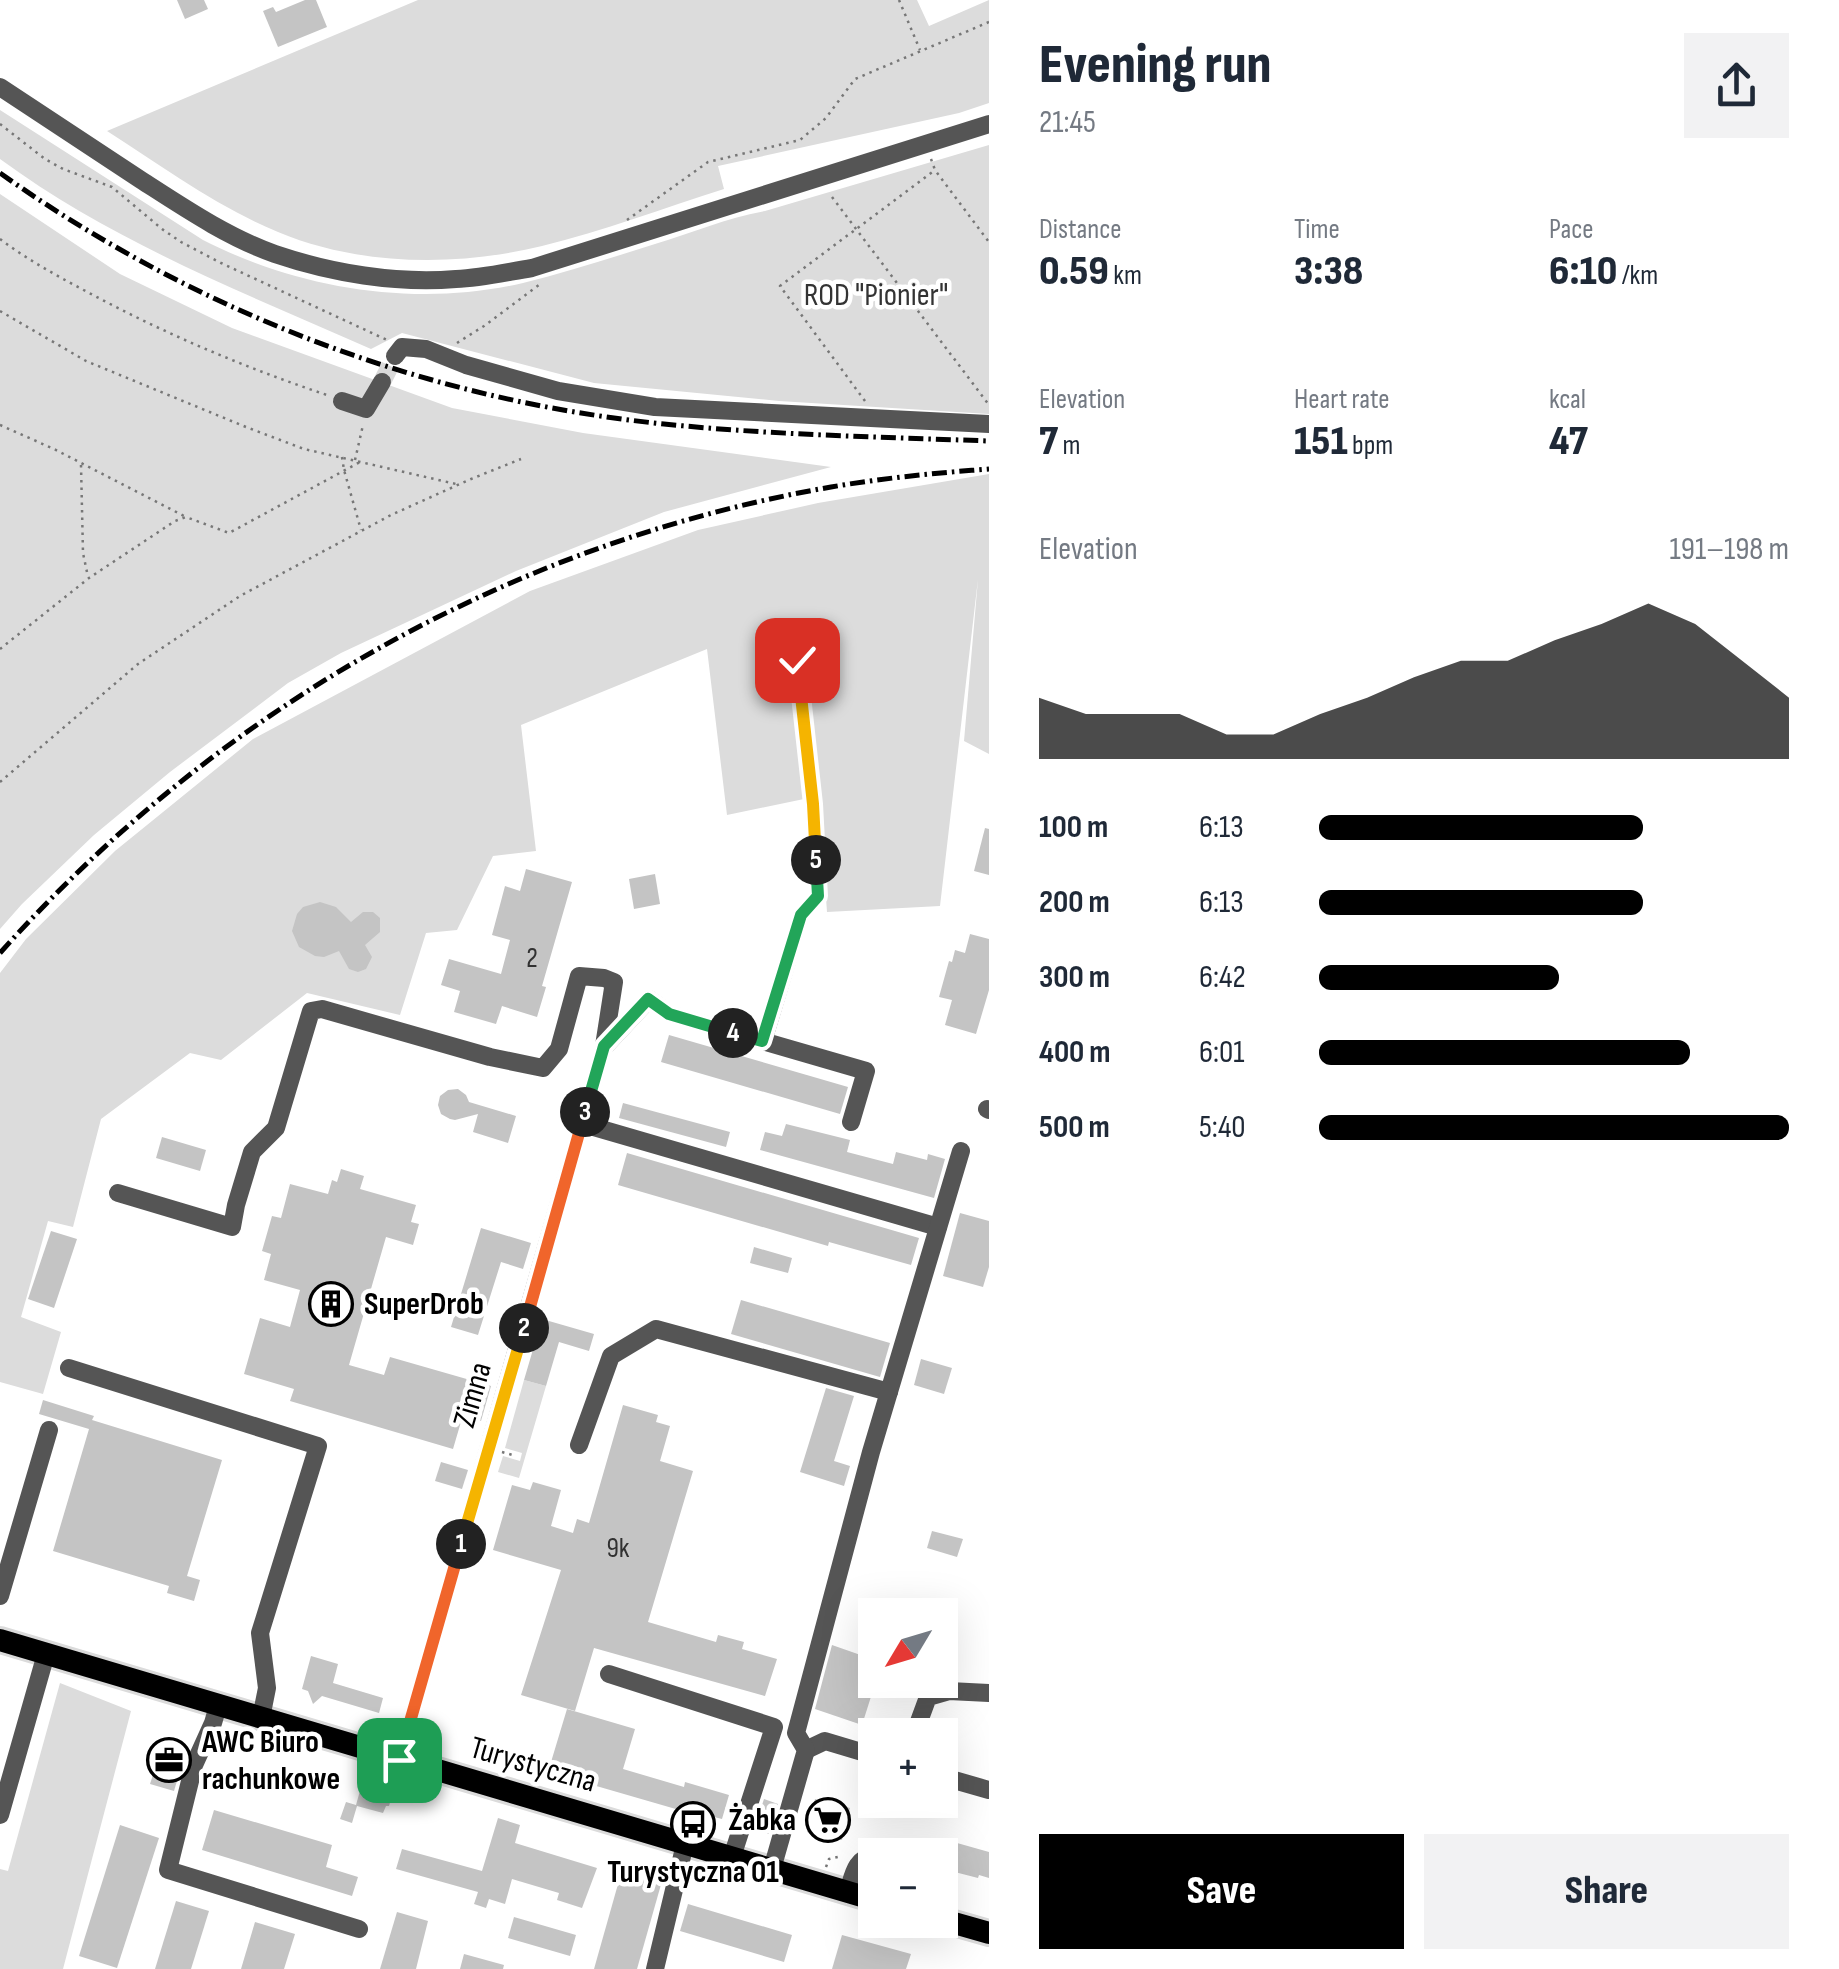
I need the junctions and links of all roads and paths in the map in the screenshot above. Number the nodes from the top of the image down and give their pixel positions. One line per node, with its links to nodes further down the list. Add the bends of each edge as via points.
1 (899, 0): 3 (path)
2 (989, 22): 3 (path)
3 (921, 51): 8 (path, via 854,79 800,140 708,162)
4 (0, 87): 6 (street, via 225,232 326,268 425,280 532,268)
5 (0, 124): 15 (path, via 63,169 112,187 181,242)
6 (989, 124)
7 (832, 197): 9 (path)
8 (620, 225)
9 (856, 228): 11 (path, via 935,170); 18 (path, via 780,286); 19 (path)
10 (0, 239): 17 (path, via 141,321)
11 (989, 242)
12 (550, 275): 14 (path, via 454,344)
13 (0, 310): 23 (path, via 115,374 290,444)
14 (426, 349): 15 (street); 21 (street, via 528,384 655,407)
15 (398, 352)
16 (382, 382): 20 (street)
17 (342, 400): 20 (street)
18 (866, 402)
19 (989, 404)
20 (366, 409): 24 (path)
21 (989, 424)
22 (0, 425): 27 (path)
23 (342, 457): 24 (path); 28 (path)
24 (355, 460): 26 (path)
25 (521, 460): 29 (path)
26 (361, 461): 28 (path); 29 (path)
27 (81, 464): 30 (path); 32 (path)
28 (344, 470): 30 (path, via 229,533); 31 (path)
29 (458, 484): 31 (path)
30 (186, 516): 32 (path)
31 (361, 532): 35 (path, via 176,636)
32 (89, 578): 33 (path)
33 (0, 649)
34 (797, 660): 36 (street, via 818,896 801,915)
35 (0, 782)
36 (762, 1041): 37 (street, via 669,1014 648,999); 38 (street, via 866,1072)
37 (604, 1046): 41 (street, Zimna, via 614,982 604,978 579,976 559,1049 543,1068 311,1011 276,1128 252,1152 232,1228); 59 (street, Zimna)
38 (851, 1122)
39 (586, 1125): 42 (street)
40 (960, 1151): 42 (street)
41 (118, 1193)
42 (938, 1227): 44 (street)
43 (69, 1368): 55 (street, via 318,1446 260,1633 267,1688)
44 (888, 1392): 46 (street, via 656,1328 611,1356); 57 (street, via 796,1732)
45 (48, 1430): 49 (street)
46 (579, 1445)
47 (501, 1452): 48 (path)
48 (516, 1456)
49 (0, 1596)
50 (0, 1640): 51 (main road, Turystyczna)
51 (46, 1654): 54 (main road, Turystyczna); 60 (street)
52 (610, 1674): 65 (street, via 774,1727)
53 (989, 1693): 56 (street, via 928,1697)
54 (218, 1706): 55 (main road, Turystyczna); 71 (street, via 194,1765 168,1870)
55 (261, 1718): 59 (main road, Turystyczna)
56 (920, 1718)
57 (806, 1750): 58 (street, via 825,1742); 67 (street)
58 (858, 1751)
59 (399, 1760): 64 (main road, Turystyczna)
60 (5, 1778): 63 (street)
61 (958, 1781): 62 (street)
62 (989, 1790)
63 (0, 1814)
64 (686, 1844): 65 (main road, Turystyczna); 73 (street)
65 (732, 1857): 67 (main road, Turystyczna)
66 (858, 1863): 68 (street)
67 (772, 1870): 68 (main road, Turystyczna)
68 (848, 1892): 69 (main road, Turystyczna)
69 (858, 1895)
70 (958, 1924): 72 (main road)
71 (359, 1929)
72 (989, 1933)
73 (655, 1969)

